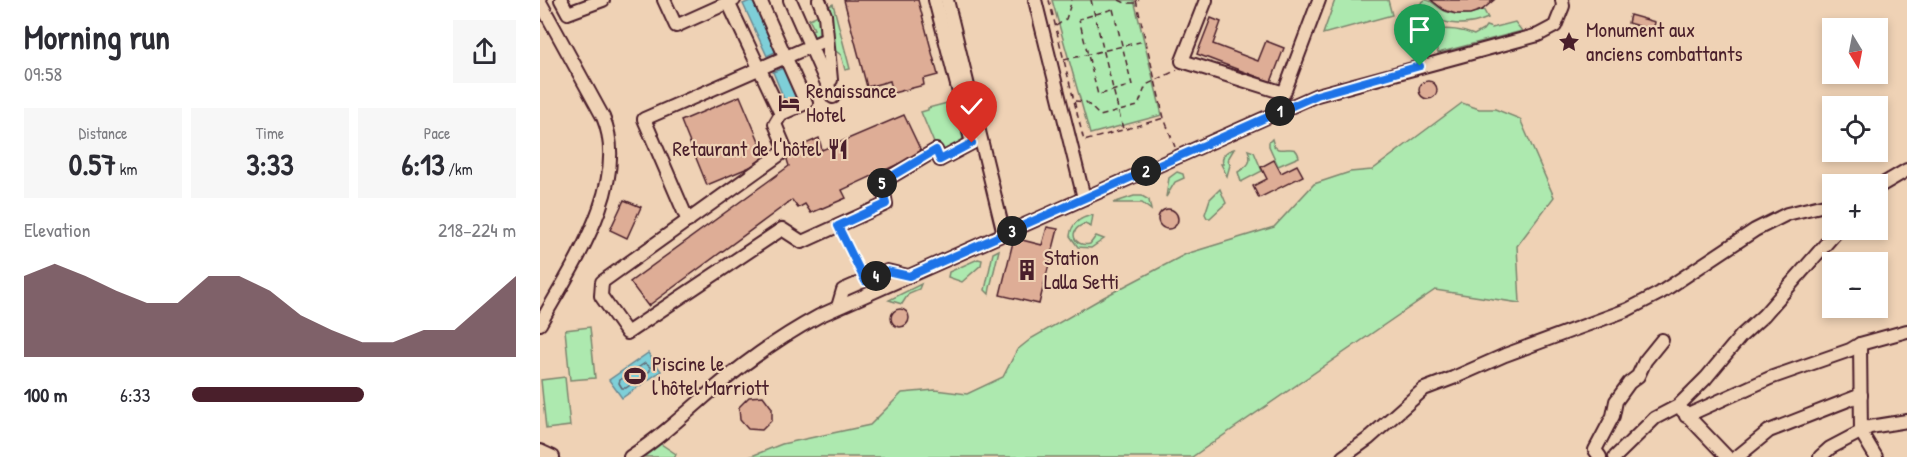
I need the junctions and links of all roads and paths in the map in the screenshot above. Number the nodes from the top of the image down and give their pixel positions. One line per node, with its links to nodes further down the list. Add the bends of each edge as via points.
1 (561, 0): 2 (street, via 568,13)
2 (603, 0)
3 (664, 0): 18 (street, via 676,26)
4 (760, 0): 29 (street)
5 (790, 0): 25 (street)
6 (819, 0): 23 (street)
7 (934, 0): 46 (street, via 972,143 940,160 936,150 882,182 886,204)
8 (947, 0): 47 (street)
9 (1035, 0): 43 (street)
10 (1049, 0): 22 (path)
11 (1072, 0): 22 (path, via 1066,19)
12 (1092, 0): 21 (path)
13 (1119, 0): 19 (path)
14 (1139, 0): 19 (path)
15 (1206, 0): 31 (street)
16 (1319, 0): 31 (street, via 1284,93)
17 (1562, 0): 40 (street, via 1555,26 1538,34 1317,95)
18 (730, 1): 32 (street)
19 (1136, 1): 24 (path)
20 (540, 2): 52 (street, via 603,117 611,152 595,224)
21 (1095, 14): 26 (path, via 1113,9); 27 (path); 28 (path, via 1079,19)
22 (1055, 27): 30 (path)
23 (827, 39): 25 (street); 25 (street, via 833,97)
24 (1145, 41): 26 (path); 33 (path)
25 (812, 46): 29 (street)
26 (1122, 46): 27 (path); 34 (path, via 1132,85)
27 (1104, 51): 28 (path); 34 (path)
28 (1088, 55): 30 (path); 34 (path, via 1098,95)
29 (786, 57): 32 (street); 37 (street, via 806,103)
30 (1064, 60): 35 (path)
31 (1182, 61): 33 (path, via 1179,69)
32 (760, 67): 37 (street); 45 (street, via 644,119)
33 (1155, 80): 36 (path, via 1146,85 1138,106); 38 (path)
34 (1114, 90): 36 (path)
35 (1074, 101): 36 (path, via 1086,102 1100,116); 39 (path, via 1084,141)
36 (1119, 111): 39 (path)
37 (780, 114): 45 (street, via 775,124 786,150)
38 (1164, 118): 39 (path); 40 (path)
39 (1124, 130)
40 (1178, 156): 43 (street)
41 (1907, 170): 42 (street)
42 (1888, 181)
43 (1084, 198): 47 (street)
44 (1822, 205): 64 (street, via 1787,214 1755,230 1660,293 1627,310 1424,389)
45 (688, 220): 46 (street, via 602,282 601,296 627,333 782,229 802,242)
46 (838, 226): 50 (path)
47 (1004, 234): 49 (street)
48 (1829, 240): 57 (street)
49 (909, 276): 50 (street, via 887,271); 51 (street)
50 (865, 281): 51 (street, via 843,290)
51 (838, 307): 63 (street, via 783,336)
52 (540, 324)
53 (1907, 331): 55 (street)
54 (1662, 340): 65 (street, via 1616,401 1614,416 1595,450)
55 (1860, 344): 56 (street); 58 (street)
56 (1860, 395): 60 (street); 68 (street, via 1769,431)
57 (1678, 406): 58 (street); 66 (street, via 1655,418)
58 (1686, 416): 67 (street)
59 (1907, 421): 60 (street)
60 (1861, 432): 69 (street); 70 (street)
61 (540, 451): 62 (street)
62 (554, 457)
63 (630, 457)
64 (1343, 457)
65 (1600, 457)
66 (1615, 457)
67 (1727, 457)
68 (1737, 457)
69 (1820, 457)
70 (1876, 457)

